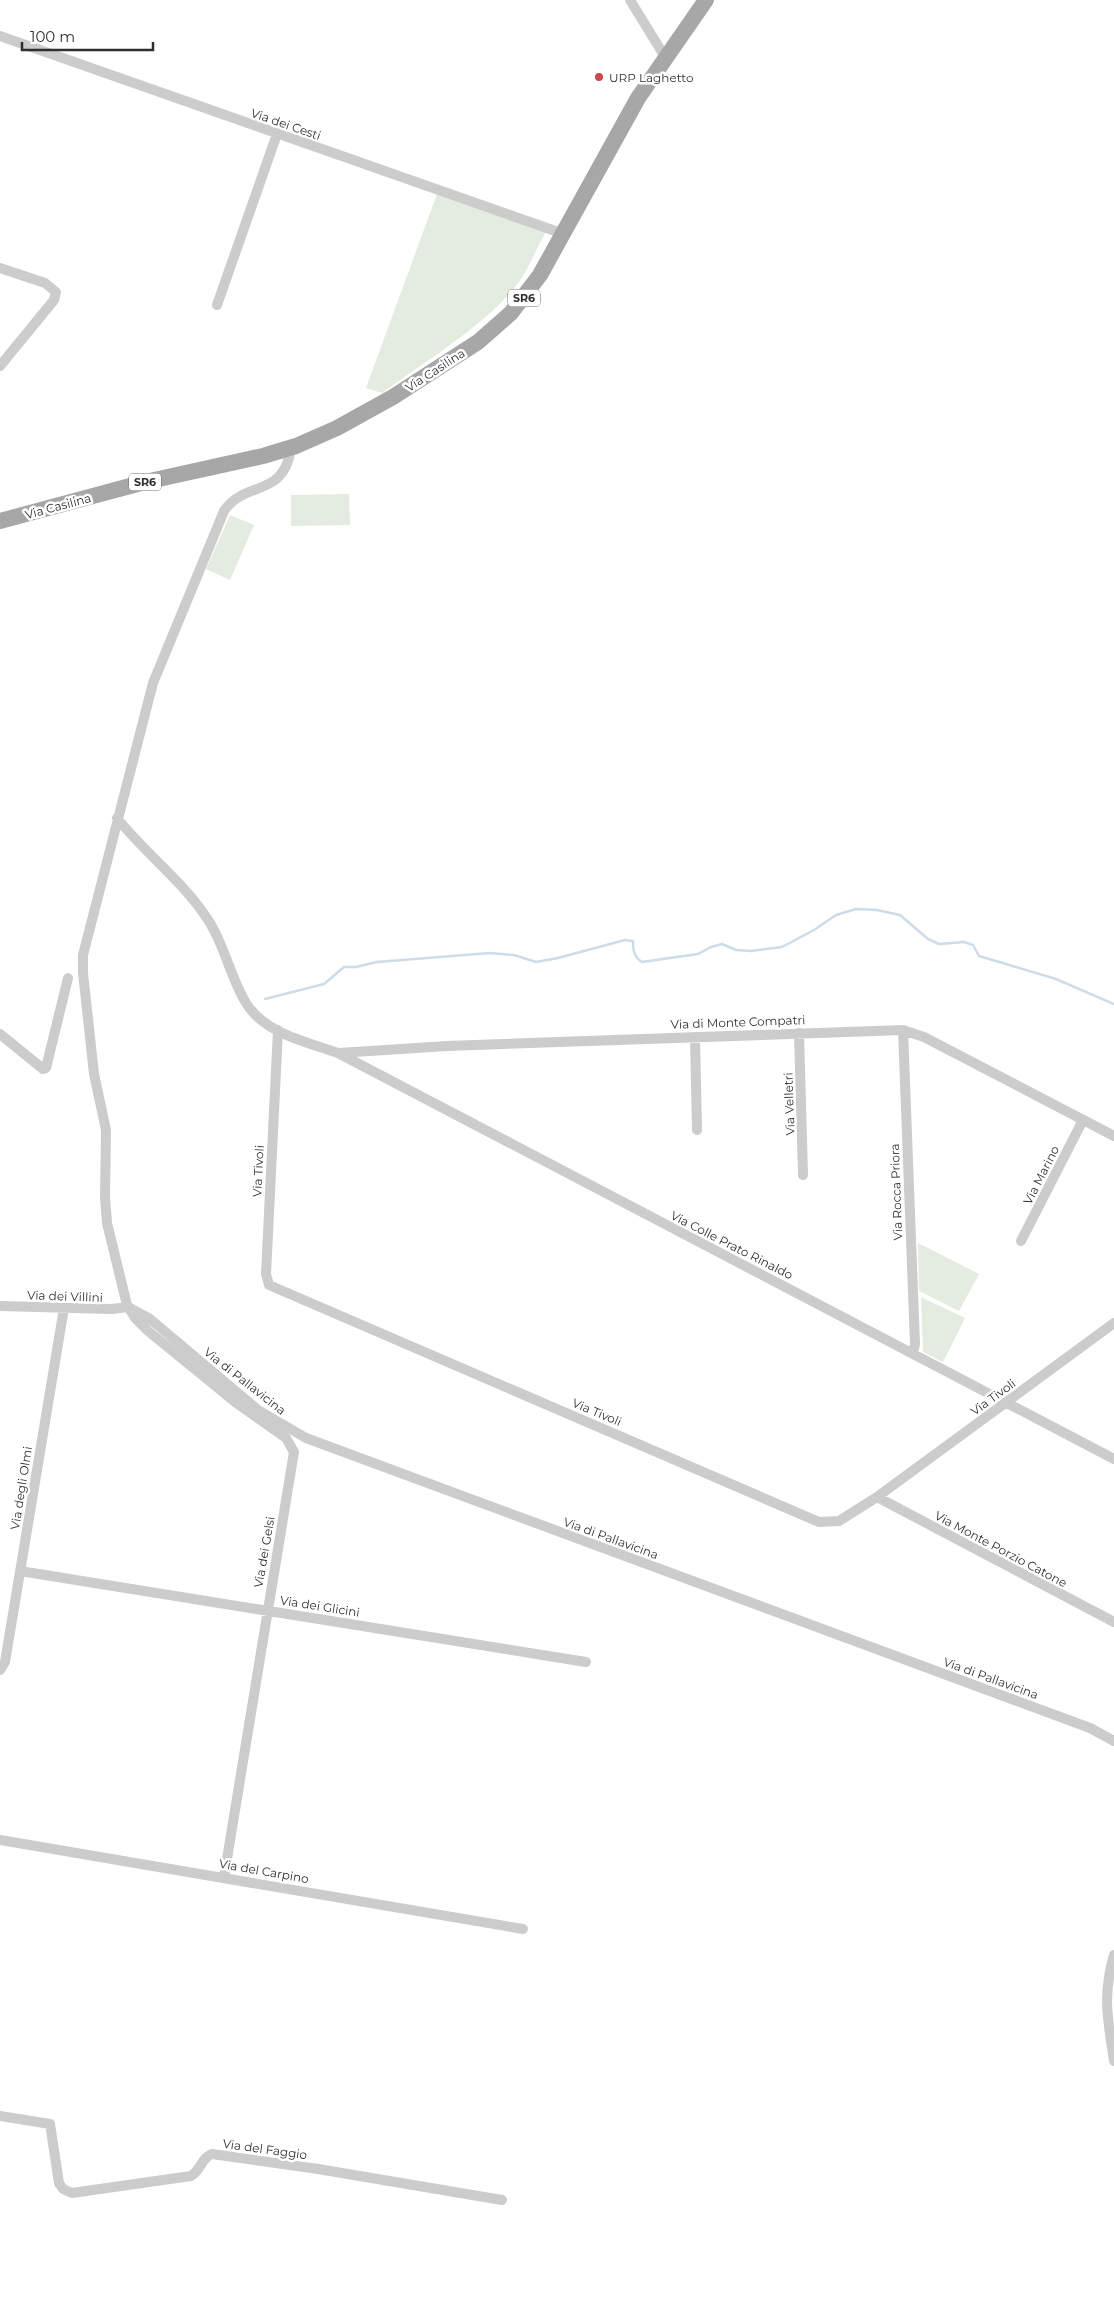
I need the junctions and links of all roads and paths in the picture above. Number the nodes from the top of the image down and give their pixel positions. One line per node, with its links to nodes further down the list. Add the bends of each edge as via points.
1 (630, 0): 4 (street)
2 (706, 0): 4 (main road, Via Casilina / SR6)
3 (0, 36): 5 (street, Via dei Cesti)
4 (665, 57): 6 (main road, Via Casilina / SR6, via 621,126)
5 (277, 134): 6 (street, Via dei Cesti); 8 (street)
6 (564, 234): 10 (main road, Via Casilina / SR6, via 524,297 485,337 393,397)
7 (0, 268): 9 (street, via 45,284 56,292 54,300)
8 (217, 305)
9 (0, 366)
10 (291, 448): 11 (main road, Via Casilina / SR6, via 145,482); 12 (street, via 286,465 276,480 236,498 222,515 157,672)
11 (0, 521)
12 (117, 818): 14 (street, Via Colle Prato Rinaldo, via 205,915 220,940 247,1004); 26 (street, via 82,964 95,1080 106,1130 106,1217)
13 (68, 978): 17 (street, via 46,1068 39,1068)
14 (278, 1030): 19 (street, Via Colle Prato Rinaldo); 32 (street, Via Tivoli, via 266,1274 269,1285 819,1522 839,1521)
15 (903, 1030): 16 (street, Via di Monte Compatri); 20 (street, Via di Monte Compatri, via 924,1037); 29 (street, Via Rocca Priora)
16 (799, 1033): 18 (street, Via di Monte Compatri); 23 (street, Via Velletri)
17 (0, 1034)
18 (695, 1036): 19 (street, Via di Monte Compatri); 21 (street)
19 (338, 1053): 29 (street, Via Colle Prato Rinaldo)
20 (1083, 1120): 22 (street, Via di Monte Compatri); 24 (street, Via Marino)
21 (697, 1130)
22 (1114, 1136)
23 (804, 1175)
24 (1021, 1241)
25 (0, 1306): 27 (street, Via dei Villini)
26 (128, 1307): 27 (street, Via dei Villini, via 112,1310); 34 (street, Via dei Gelsi, via 148,1331 234,1402 286,1438 292,1446 294,1458); 38 (street, Via di Pallavicina, via 150,1319 258,1410 306,1438 1090,1728)
27 (64, 1308): 33 (street, Via degli Olmi)
28 (1114, 1323): 30 (street, Via Tivoli)
29 (913, 1353): 30 (street, Via Colle Prato Rinaldo)
30 (1007, 1403): 31 (street, Via Colle Prato Rinaldo); 32 (street, Via Tivoli)
31 (1114, 1459)
32 (877, 1497): 35 (street, Via Monte Porzio Catone)
33 (20, 1571): 34 (street, Via dei Glicini); 37 (street, Via degli Olmi, via 5,1662)
34 (267, 1610): 36 (street, Via dei Glicini); 40 (street, Via dei Gelsi)
35 (1114, 1622)
36 (586, 1662)
37 (0, 1670)
38 (1114, 1741)
39 (0, 1840): 40 (street, Via del Carpino)
40 (224, 1877): 41 (street, Via del Carpino)
41 (522, 1928)
42 (1114, 1955): 43 (street, via 1107,1978 1106,2004)
43 (1114, 2061)
44 (0, 2116): 45 (street, Via del Faggio, via 50,2124 60,2183 63,2189 72,2193 191,2176 208,2155 214,2154)
45 (502, 2200)

